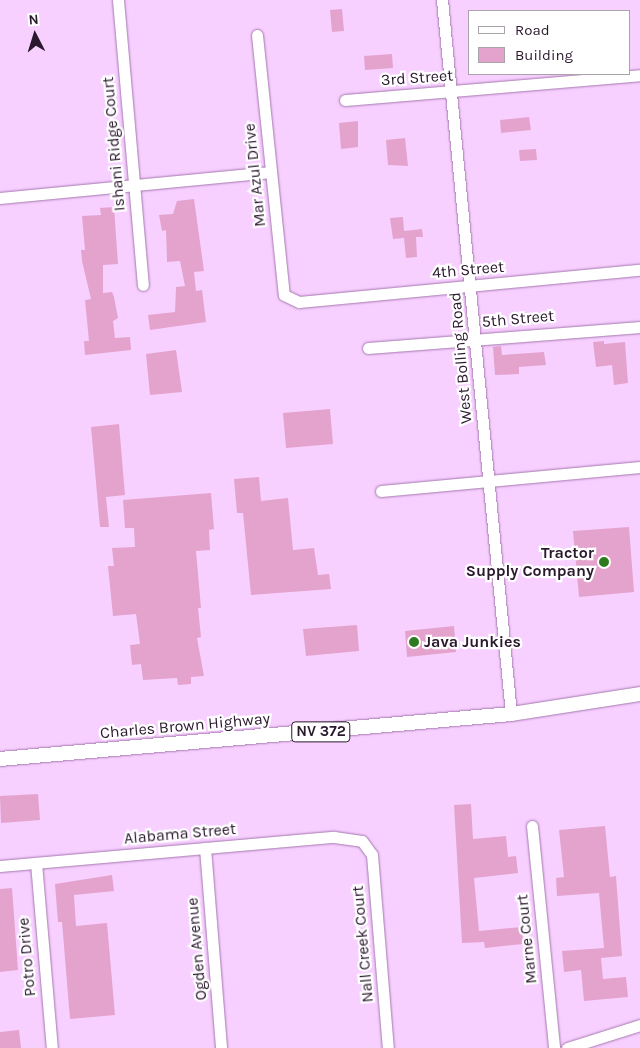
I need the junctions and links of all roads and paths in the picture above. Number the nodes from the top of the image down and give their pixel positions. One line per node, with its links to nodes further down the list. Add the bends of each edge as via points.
1 (118, 0): 8 (street, Ishani Ridge Court)
2 (442, 0): 5 (street, West Bolling Road)
3 (257, 35): 7 (street, Mar Azul Drive)
4 (640, 75): 5 (street, 3rd Street)
5 (452, 92): 6 (street, 3rd Street); 12 (street, West Bolling Road)
6 (345, 100)
7 (271, 172): 8 (street); 13 (street, Mar Azul Drive, via 284,295)
8 (134, 185): 9 (street); 11 (street, Ishani Ridge Court)
9 (0, 198)
10 (640, 270): 12 (street, 4th Street)
11 (143, 285)
12 (470, 286): 13 (street, 4th Street); 15 (street, West Bolling Road)
13 (299, 302)
14 (640, 327): 15 (street, 5th Street)
15 (475, 339): 16 (street, 5th Street); 18 (street, West Bolling Road)
16 (368, 348)
17 (640, 467): 18 (street)
18 (489, 481): 19 (street); 21 (street, West Bolling Road)
19 (381, 491)
20 (640, 694): 21 (main road, Charles Brown Highway / NV 372)
21 (510, 714): 22 (main road, Charles Brown Highway / NV 372)
22 (0, 759)
23 (532, 826): 32 (street, Marne Court)
24 (362, 841): 25 (street, Alabama Street, via 334,837); 31 (street, Nall Creek Court, via 372,855)
25 (205, 848): 26 (street, Alabama Street); 30 (street, Ogden Avenue)
26 (36, 863): 27 (street, Alabama Street); 29 (street, Potro Drive)
27 (0, 866)
28 (640, 1025): 33 (street)
29 (52, 1048)
30 (221, 1048)
31 (388, 1048)
32 (554, 1048)
33 (567, 1048)

